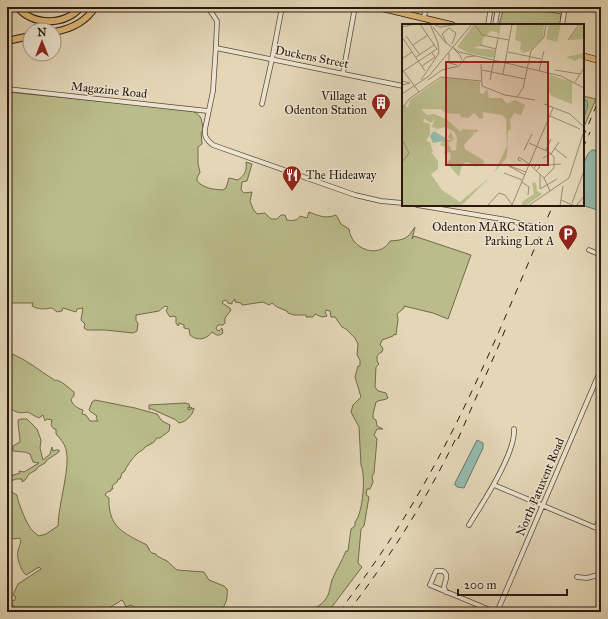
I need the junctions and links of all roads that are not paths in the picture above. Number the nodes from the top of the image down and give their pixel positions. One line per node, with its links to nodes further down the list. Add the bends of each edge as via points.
1 (17, 7): 2 (highway, via 32,18 52,22 70,16)
2 (81, 7)
3 (95, 7): 17 (highway, via 89,16 76,26)
4 (282, 7): 22 (street)
5 (355, 7): 24 (street)
6 (377, 7): 12 (main road)
7 (426, 7): 12 (street)
8 (491, 7): 14 (street)
9 (498, 7): 15 (street)
10 (565, 7): 16 (street)
11 (209, 8): 20 (street, via 217,21)
12 (424, 18): 13 (main road)
13 (448, 24)
14 (488, 24)
15 (495, 24)
16 (562, 24)
17 (62, 31)
18 (22, 38): 19 (highway)
19 (7, 41)
20 (216, 48): 22 (street, Duckens Street); 28 (street, via 213,91)
21 (584, 56): 23 (main road)
22 (272, 59): 24 (street, Duckens Street); 27 (street)
23 (601, 61)
24 (343, 73): 25 (street, Duckens Street)
25 (402, 86)
26 (7, 89): 28 (street, Magazine Road)
27 (262, 104)
28 (208, 111): 29 (street, via 205,133 207,140 213,145 355,195)
29 (402, 203)
30 (427, 206): 31 (street, via 507,220)
31 (534, 228)
32 (588, 250): 33 (street)
33 (601, 255)
34 (601, 369): 37 (street, North Patuxent Road)
35 (514, 429): 36 (street, via 513,442)
36 (494, 484): 37 (street); 39 (street)
37 (543, 506): 40 (street); 45 (street, North Patuxent Road)
38 (601, 515): 40 (street)
39 (469, 525)
40 (596, 528): 41 (street)
41 (601, 530)
42 (601, 574): 43 (street, via 587,578)
43 (577, 577)
44 (446, 592): 44 (street, via 444,586 447,575 443,571 436,571 430,585); 45 (street)
45 (498, 611)

